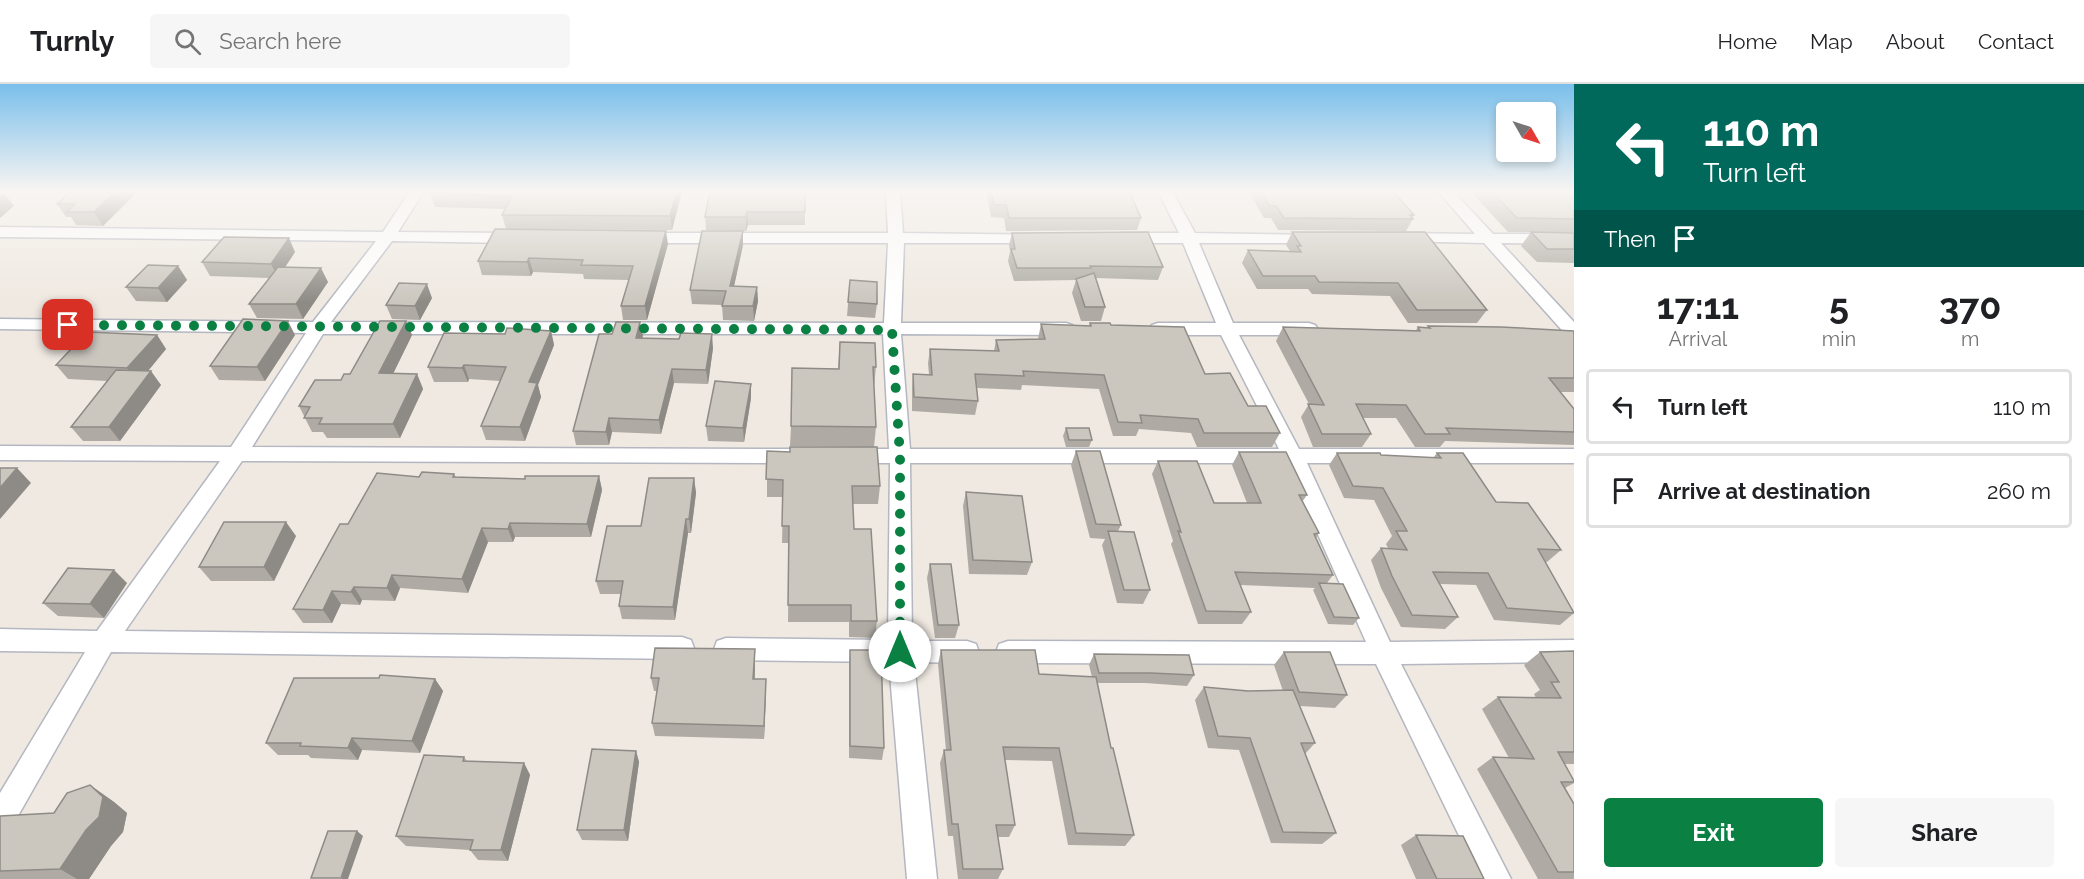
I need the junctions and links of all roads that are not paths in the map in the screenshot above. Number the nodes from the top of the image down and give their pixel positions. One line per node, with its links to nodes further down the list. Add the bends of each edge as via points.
1 (393, 228): 6 (street)
2 (895, 228): 15 (street)
3 (1184, 228): 7 (street)
4 (1481, 228): 14 (street)
5 (0, 232): 6 (street)
6 (387, 237): 8 (street); 18 (street)
7 (1189, 237): 11 (street); 12 (street); 21 (street)
8 (529, 238)
9 (624, 238): 15 (street)
10 (1060, 238): 15 (street)
11 (1107, 238)
12 (1328, 238)
13 (1386, 238): 14 (street)
14 (1490, 238): 16 (street); 25 (street)
15 (896, 239): 22 (street)
16 (1574, 239)
17 (0, 324): 18 (street)
18 (318, 328): 22 (street); 27 (street)
19 (1083, 329): 22 (street)
20 (1143, 329): 21 (street)
21 (1227, 329): 23 (street); 28 (street)
22 (892, 330): 29 (street)
23 (1323, 330)
24 (1550, 332): 25 (street)
25 (1574, 332)
26 (0, 453): 27 (street)
27 (237, 453): 29 (street); 32 (street)
28 (1292, 454): 29 (street); 30 (street); 35 (street)
29 (900, 456): 33 (street)
30 (1574, 456)
31 (0, 640): 32 (street)
32 (104, 641): 33 (street); 36 (street)
33 (900, 651): 35 (street); 37 (street)
34 (1574, 651): 35 (street)
35 (1383, 653): 38 (street)
36 (0, 820)
37 (922, 879)
38 (1496, 879)

